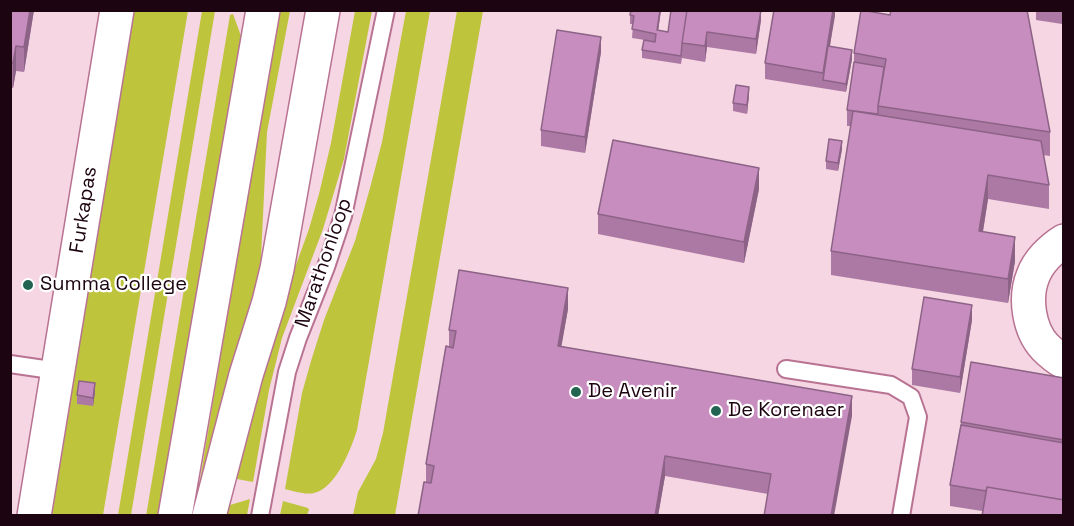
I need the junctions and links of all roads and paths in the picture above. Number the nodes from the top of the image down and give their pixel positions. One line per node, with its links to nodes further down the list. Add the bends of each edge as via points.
1 (117, 10): 9 (main road, Furkapas)
2 (263, 10): 11 (main road)
3 (323, 10): 12 (main road, Marathonloop, via 277,269)
4 (386, 10): 13 (lane, Marathonloop, via 343,216 287,372)
5 (1064, 241): 6 (main road, via 1045,255 1033,276 1028,299 1032,325 1044,346)
6 (1064, 362)
7 (10, 364): 9 (lane)
8 (786, 369): 14 (lane, via 891,385 911,397 918,417)
9 (58, 371): 10 (main road, Furkapas)
10 (34, 516)
11 (175, 516)
12 (208, 516)
13 (260, 516)
14 (901, 516)

